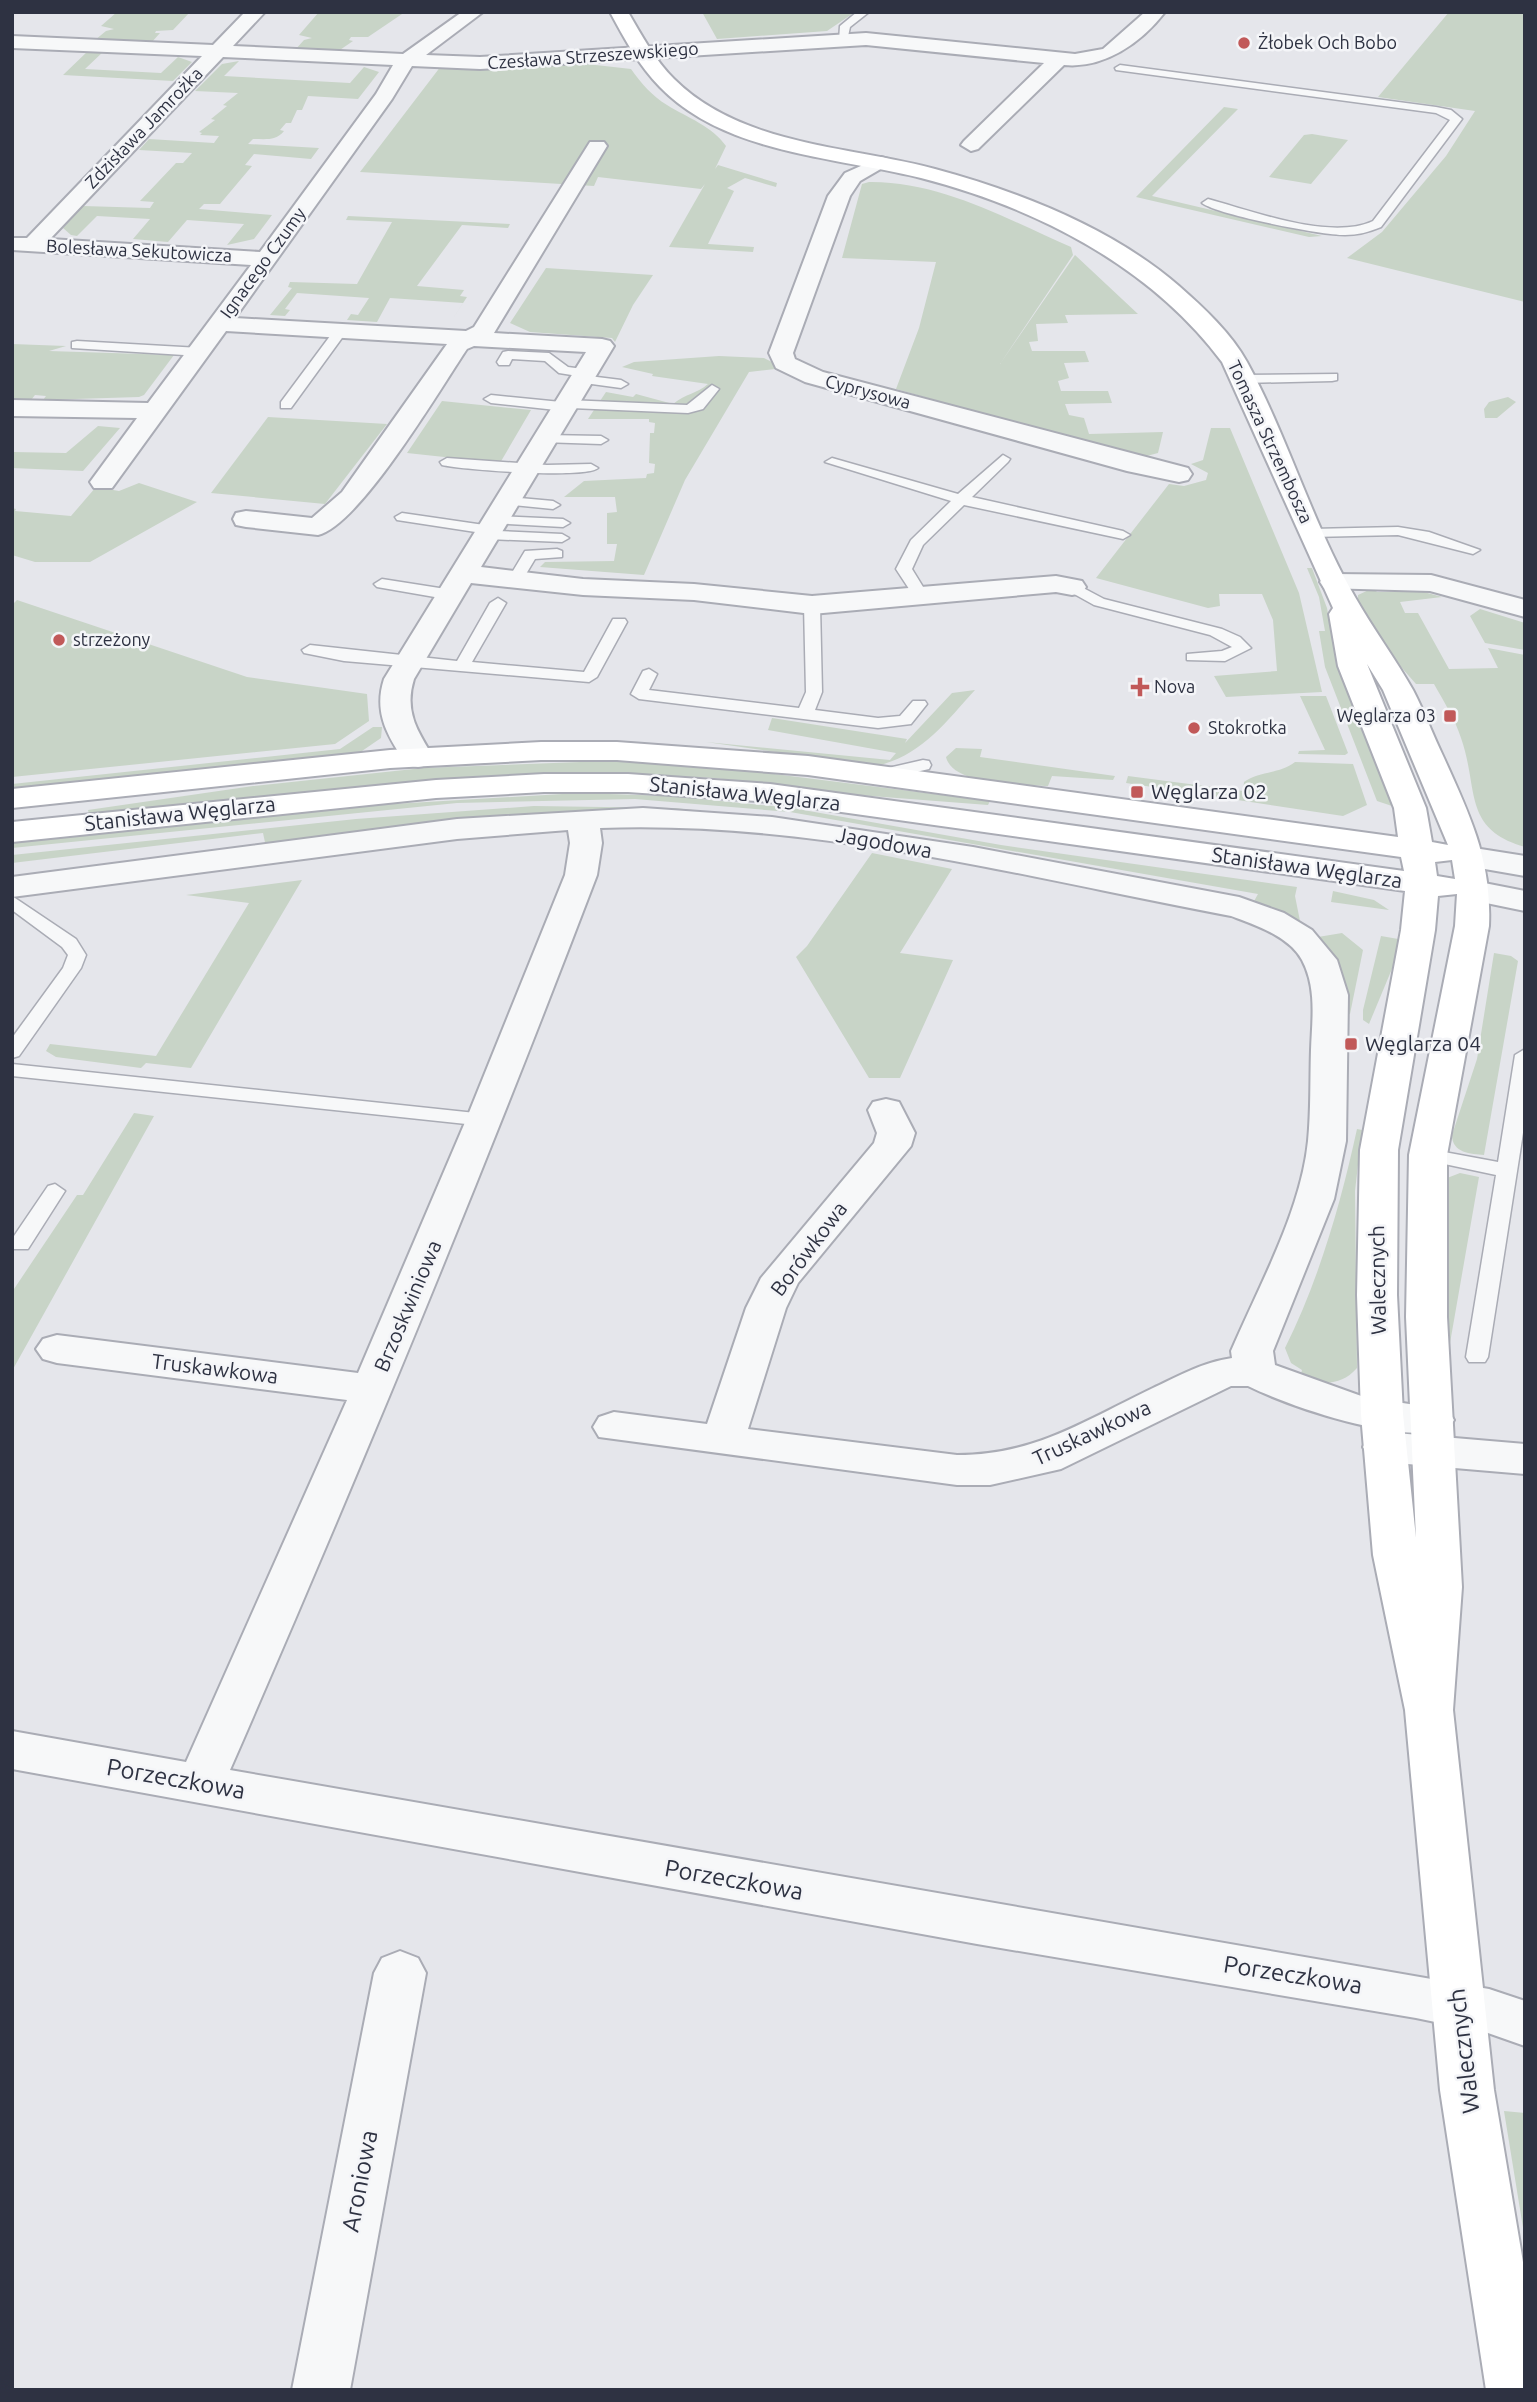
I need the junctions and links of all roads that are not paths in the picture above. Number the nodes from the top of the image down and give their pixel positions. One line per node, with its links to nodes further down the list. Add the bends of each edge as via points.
1 (256, 12): 11 (street, Zdzisława Jamrożka)
2 (474, 12): 15 (street, Ignacego Czumy)
3 (619, 12): 12 (street, Tomasza Strzembosza)
4 (864, 12): 8 (lane, via 845,26)
5 (1156, 12): 13 (street, Czesława Strzeszewskiego, via 1123,44)
6 (29, 26): 9 (street)
7 (660, 31): 10 (street)
8 (843, 39): 10 (street, Czesława Strzeszewskiego); 14 (street, Czesława Strzeszewskiego)
9 (12, 40): 11 (street, Czesława Strzeszewskiego)
10 (673, 51): 12 (street, Czesława Strzeszewskiego); 17 (street)
11 (218, 52): 15 (street, Czesława Strzeszewskiego); 25 (street, Zdzisława Jamrożka)
12 (644, 53): 15 (street, Czesława Strzeszewskiego, via 507,63); 21 (street, Tomasza Strzembosza, via 675,90 709,112 758,133)
13 (1093, 58): 14 (street, Czesława Strzeszewskiego); 16 (street)
14 (1058, 60): 19 (street)
15 (405, 61): 26 (street, Ignacego Czumy)
16 (1120, 68): 24 (lane, via 1436,110 1455,119 1377,224 1363,232 1332,231)
17 (690, 73)
18 (705, 88): 22 (street, Tomasza Strzembosza, via 769,124 866,154)
19 (971, 145)
20 (597, 146): 29 (street, via 483,332)
21 (839, 156): 22 (street, Tomasza Strzembosza); 23 (street)
22 (881, 163): 23 (street); 35 (street, Tomasza Strzembosza, via 994,196 1122,255 1200,316)
23 (854, 175): 47 (street, Cyprysowa, via 839,196 807,277 781,353 785,363 814,377)
24 (1208, 203)
25 (23, 244): 26 (street, Bolesława Sekutowicza)
26 (267, 259): 27 (street, Ignacego Czumy)
27 (219, 324): 28 (street, Ignacego Czumy); 31 (street)
28 (341, 331): 29 (street, Ignacego Czumy); 39 (lane)
29 (466, 338): 33 (street, Ignacego Czumy, via 602,346); 52 (street, via 351,498 318,527)
30 (77, 345): 31 (lane)
31 (200, 352): 41 (street)
32 (504, 362): 33 (lane, via 508,355 549,357 564,370)
33 (584, 376): 36 (lane); 42 (street)
34 (1332, 377): 35 (lane)
35 (1243, 379): 55 (street, Tomasza Strzembosza)
36 (621, 384)
37 (712, 389): 42 (lane, via 698,406 688,409)
38 (491, 399): 42 (lane)
39 (286, 405)
40 (12, 408): 41 (street)
41 (158, 411): 48 (street)
42 (550, 433): 42 (lane, via 601,440); 44 (lane); 46 (lane); 53 (street)
43 (1003, 460): 49 (lane)
44 (447, 462)
45 (832, 462): 49 (lane)
46 (591, 468)
47 (1179, 474)
48 (103, 482)
49 (959, 499): 56 (lane); 64 (lane, via 916,543 904,569)
50 (553, 505): 53 (lane)
51 (402, 517): 53 (lane)
52 (246, 519)
53 (496, 521): 54 (lane); 60 (street)
54 (562, 530)
55 (1312, 533): 57 (lane, via 1413,533); 62 (street, Tomasza Strzembosza)
56 (1123, 535)
57 (1473, 550)
58 (557, 554): 63 (lane, via 530,554)
59 (382, 584): 60 (lane)
60 (458, 584): 63 (street); 70 (street)
61 (1072, 587): 64 (street, via 1056,584); 69 (lane, via 1099,602 1216,632 1242,648 1225,656)
62 (1336, 588): 66 (street, via 1431,583); 81 (street, Tomasza Strzembosza, via 1353,666 1410,807); 82 (street, Tomasza Strzembosza, via 1398,690)
63 (506, 592): 65 (street, via 694,592); 71 (lane)
64 (920, 596): 65 (street)
65 (812, 605): 74 (lane, via 814,692)
66 (1525, 609)
67 (619, 622): 71 (lane, via 589,677)
68 (310, 650): 70 (lane)
69 (1193, 657)
70 (410, 661): 71 (lane); 75 (street, via 392,699 396,719)
71 (462, 666)
72 (649, 674): 74 (lane, via 639,694)
73 (919, 704): 74 (lane, via 905,720 878,723)
74 (805, 714)
75 (418, 758): 77 (street, Stanisława Węglarza, via 548,751 648,752); 78 (street, Stanisława Węglarza)
76 (923, 765): 77 (lane)
77 (881, 775): 81 (street, Stanisława Węglarza)
78 (12, 799)
79 (583, 819): 85 (street, Jagodowa, via 457,829); 93 (street, Brzoskwiniowa, via 586,843 581,875); 100 (street, Jagodowa, via 704,820 838,835 1239,907 1300,937 1322,960 1328,975 1327,1141 1315,1199 1252,1351)
80 (12, 832): 84 (street, Stanisława Węglarza, via 436,789 615,782 770,793)
81 (1417, 849): 82 (street, Stanisława Węglarza); 84 (street, Walecznych)
82 (1468, 857): 83 (street); 86 (street, Walecznych)
83 (1525, 866)
84 (1422, 884): 86 (street, Stanisława Węglarza); 103 (street, Walecznych, via 1379,1150 1376,1248)
85 (12, 887)
86 (1474, 891): 88 (street); 94 (street, Walecznych, via 1458,1014)
87 (12, 901): 89 (lane, via 77,955)
88 (1525, 901)
89 (12, 1052)
90 (1525, 1055): 95 (lane)
91 (12, 1070): 93 (lane)
92 (886, 1110): 105 (street, Borówkowa, via 896,1133 892,1146 781,1278 766,1308)
93 (485, 1120): 101 (street, Brzoskwiniowa)
94 (1428, 1155): 95 (lane); 104 (street, Walecznych, via 1427,1295)
95 (1508, 1171): 99 (lane)
96 (55, 1191): 97 (lane)
97 (15, 1247)
98 (57, 1349): 101 (street, Truskawkowa)
99 (1477, 1357)
100 (1255, 1372): 103 (street, Truskawkowa, via 1361,1410); 105 (street, Truskawkowa, via 1215,1375 1046,1458 990,1470 957,1470)
101 (373, 1389): 109 (street, Brzoskwiniowa)
102 (614, 1427): 105 (street, Truskawkowa)
103 (1383, 1431): 104 (street, Truskawkowa); 107 (street, Walecznych, via 1395,1555)
104 (1434, 1435): 106 (street, Truskawkowa); 107 (street, Walecznych, via 1439,1591)
105 (723, 1441)
106 (1525, 1459)
107 (1429, 1710): 111 (street, Walecznych)
108 (12, 1750): 109 (street, Porzeczkowa)
109 (200, 1784): 111 (street, Porzeczkowa)
110 (400, 1973): 113 (street, Aroniowa)
111 (1457, 2004): 112 (street, Porzeczkowa); 114 (street, Walecznych)
112 (1525, 2024)
113 (321, 2390)
114 (1515, 2390)

